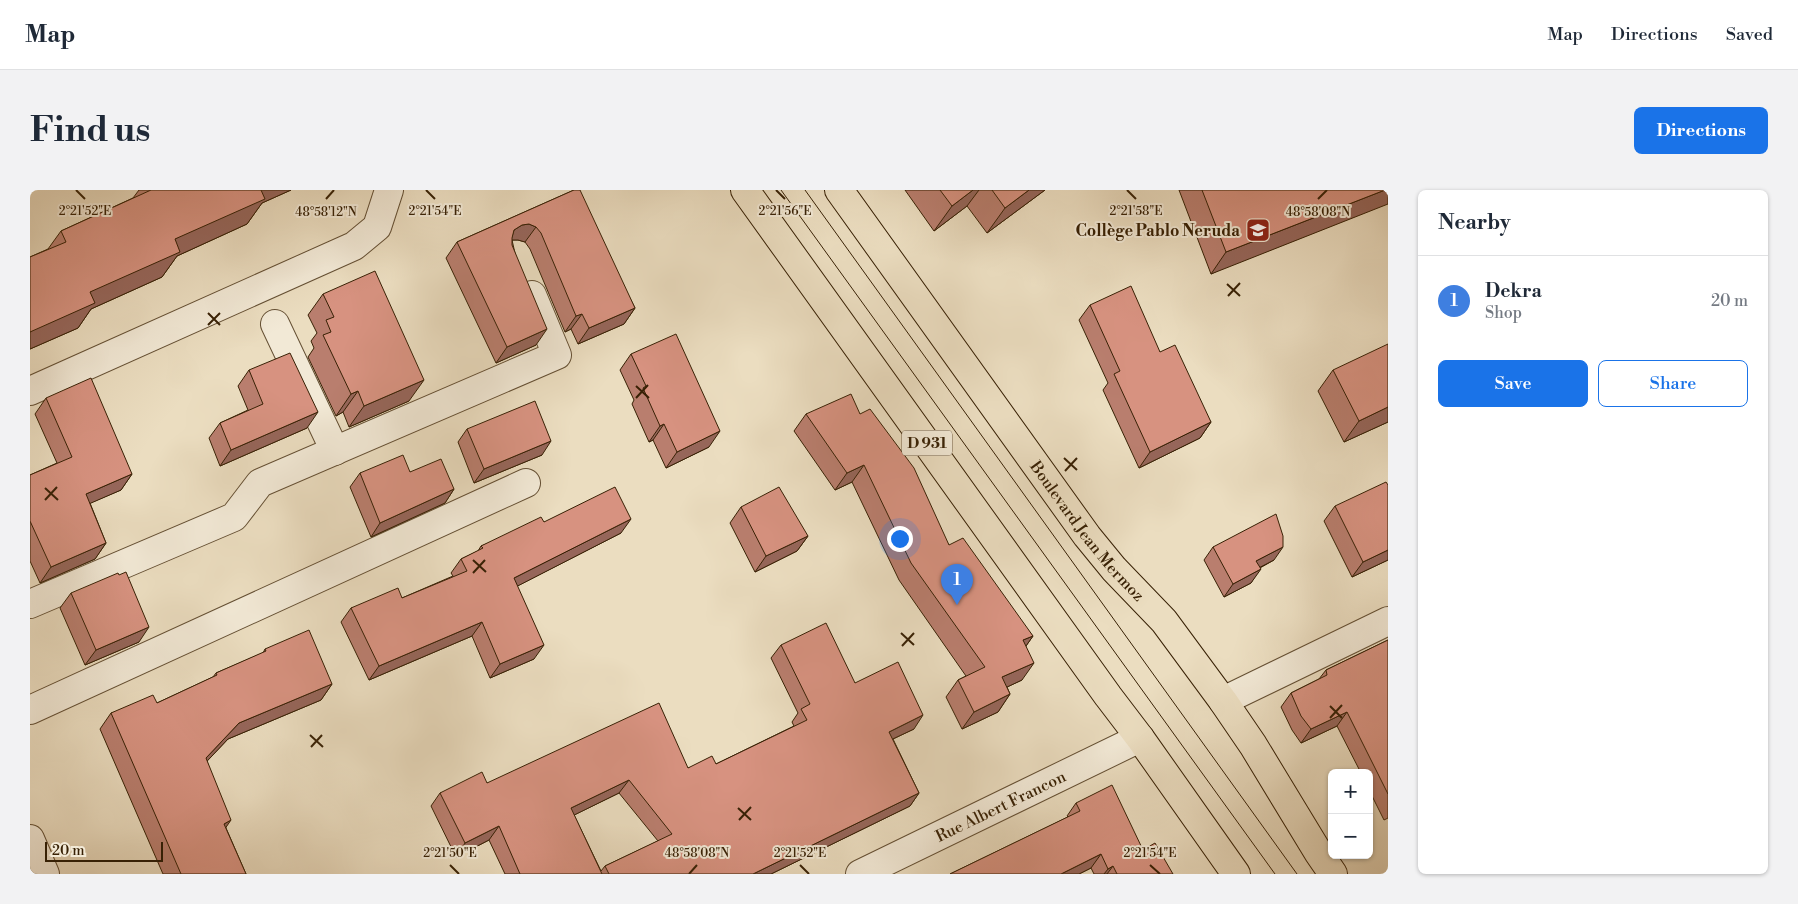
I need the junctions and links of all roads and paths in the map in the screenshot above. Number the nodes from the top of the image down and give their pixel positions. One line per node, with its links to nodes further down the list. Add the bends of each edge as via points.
1 (389, 190): 6 (street, via 377,227 354,246)
2 (745, 190): 13 (main road, D 931)
3 (839, 190): 11 (main road, Boulevard Jean Mermoz, via 1087,536 1164,621)
4 (524, 274): 7 (street, via 557,356)
5 (275, 324): 7 (street)
6 (30, 392)
7 (335, 451): 9 (street, via 260,483 234,517)
8 (526, 483): 12 (street)
9 (30, 604)
10 (1388, 621): 11 (street)
11 (1224, 701): 18 (main road, Boulevard Jean Mermoz)
12 (30, 710)
13 (1140, 738): 16 (street, Rue Albert Francon); 17 (main road, D 931)
14 (30, 840): 15 (street)
15 (46, 874)
16 (860, 874)
17 (1236, 874)
18 (1333, 874)

